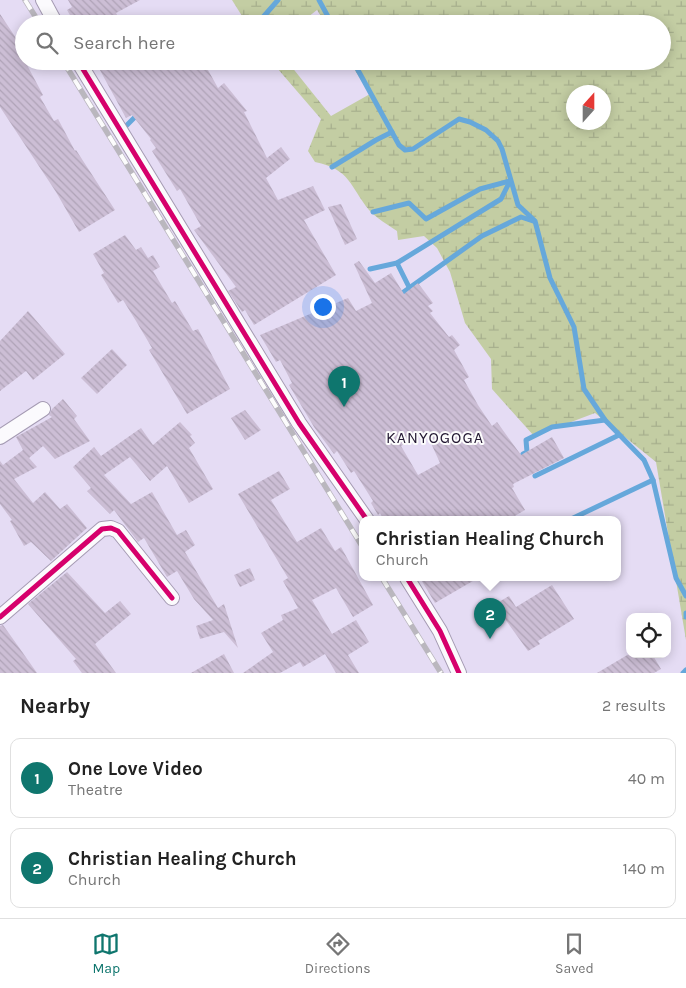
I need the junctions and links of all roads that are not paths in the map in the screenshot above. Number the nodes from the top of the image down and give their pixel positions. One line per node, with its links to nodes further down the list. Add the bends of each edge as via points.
1 (42, 0): 2 (street)
2 (51, 15)
3 (83, 70): 6 (street, via 299,423)
4 (43, 409): 5 (street)
5 (0, 437)
6 (364, 516)
7 (409, 581): 10 (street, via 440,631)
8 (172, 598): 9 (street, via 118,531 107,527)
9 (0, 617)
10 (459, 673)

